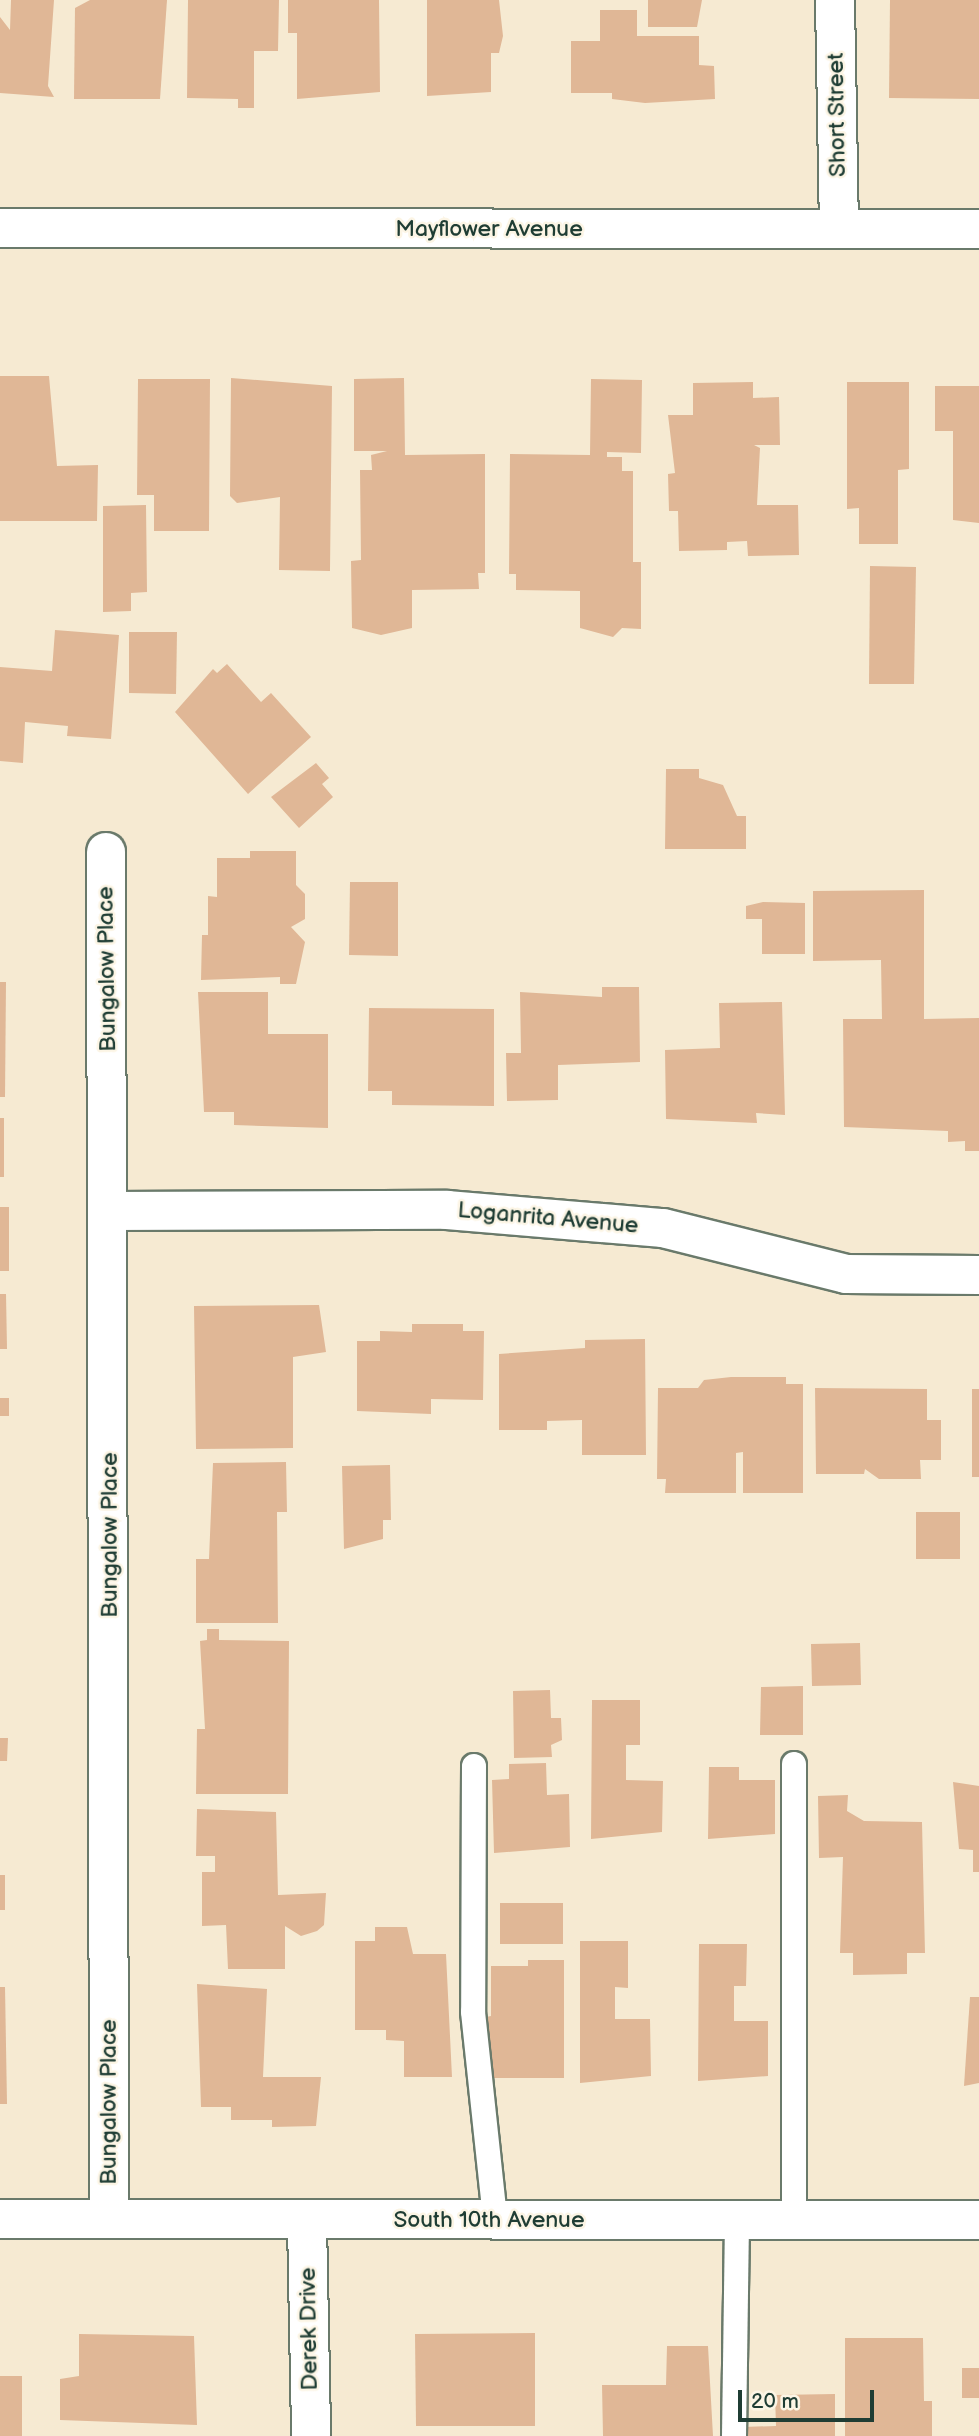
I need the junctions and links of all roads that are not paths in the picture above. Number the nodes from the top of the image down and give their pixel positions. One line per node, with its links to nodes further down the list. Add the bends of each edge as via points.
1 (835, 0): 3 (street, Short Street)
2 (0, 228): 3 (street, Mayflower Avenue)
3 (839, 229): 4 (street, Mayflower Avenue)
4 (979, 229)
5 (106, 852): 6 (street, Bungalow Place)
6 (111, 1211): 7 (street, Loganrita Avenue, via 447,1210 663,1228 846,1274); 11 (street, Bungalow Place)
7 (979, 1275)
8 (794, 1764): 14 (lane)
9 (474, 1766): 12 (lane, via 473,2012)
10 (0, 2219): 11 (street, South 10th Avenue)
11 (109, 2219): 16 (street, South 10th Avenue)
12 (495, 2219): 13 (street, South 10th Avenue); 16 (street, South 10th Avenue)
13 (737, 2220): 14 (street, South 10th Avenue); 18 (lane)
14 (794, 2220): 15 (street, South 10th Avenue)
15 (979, 2220)
16 (307, 2222): 17 (street, Derek Drive)
17 (311, 2436)
18 (734, 2436)

